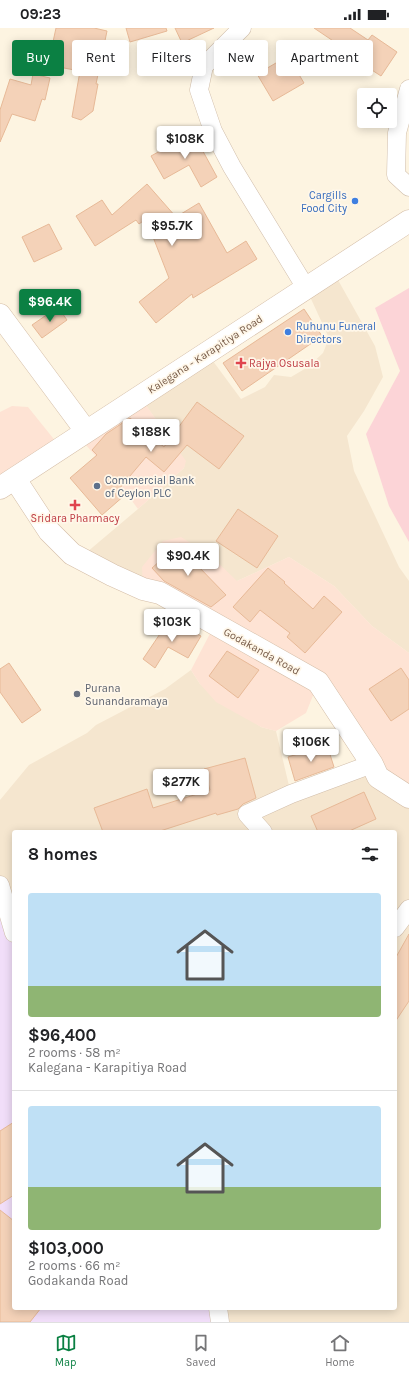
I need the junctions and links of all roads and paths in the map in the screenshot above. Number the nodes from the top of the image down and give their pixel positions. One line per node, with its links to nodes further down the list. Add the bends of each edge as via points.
1 (242, 28): 5 (street, via 204,66 199,90 213,131)
2 (409, 89): 3 (street, via 397,133 396,175)
3 (409, 187)
4 (409, 221): 5 (street, Kalegana - Karapitiya Road)
5 (306, 288): 7 (street, Kalegana - Karapitiya Road)
6 (0, 315): 7 (street)
7 (86, 431): 8 (street, Kalegana - Karapitiya Road)
8 (7, 484): 9 (street, Godakanda Road, via 72,554 118,578 160,593 318,682)
9 (372, 764): 10 (street, Godakanda Road, via 378,778); 11 (street, via 291,794 247,814)
10 (409, 797)
11 (261, 830)
12 (0, 885): 15 (street)
13 (409, 909): 14 (street)
14 (397, 925)
15 (12, 926)
16 (218, 1310): 17 (street)
17 (220, 1322)

